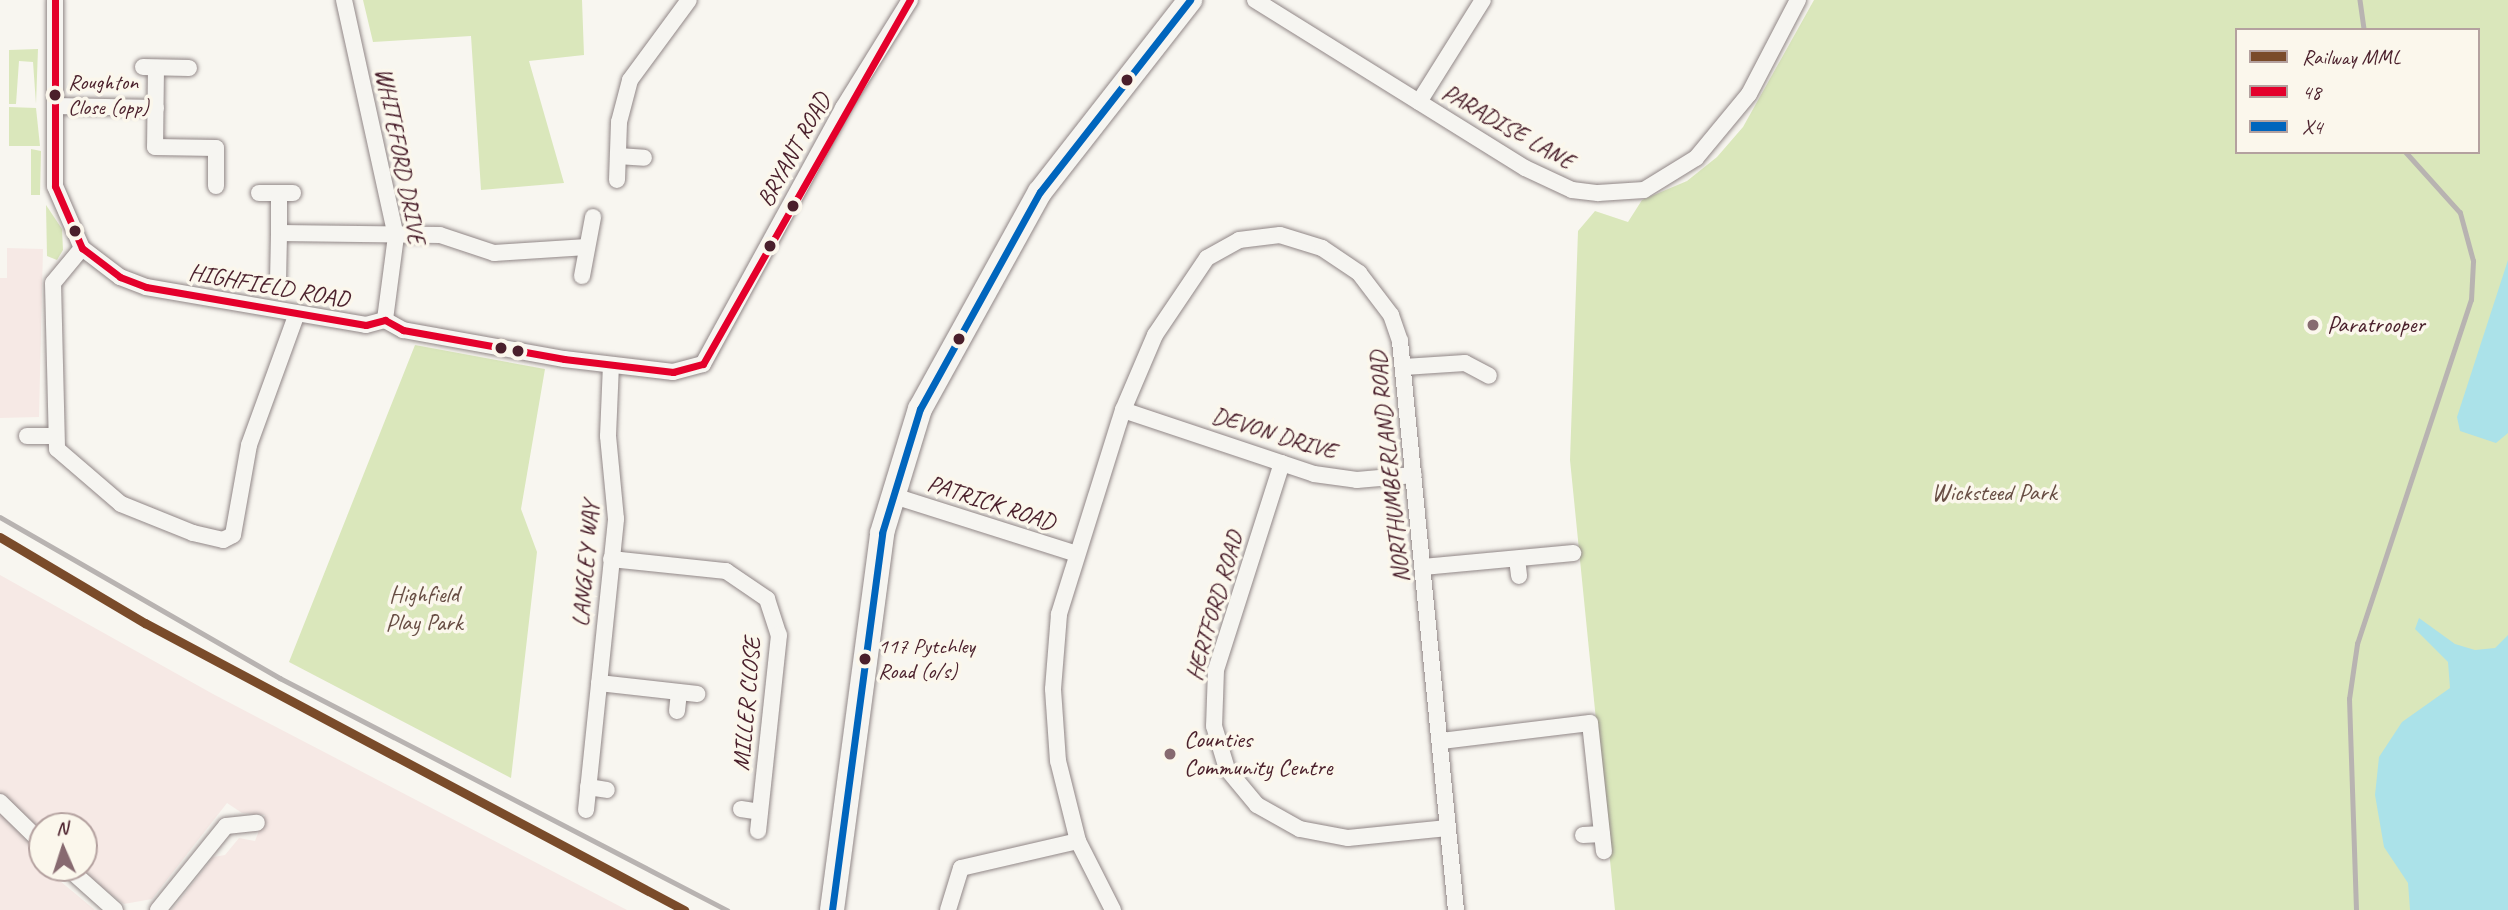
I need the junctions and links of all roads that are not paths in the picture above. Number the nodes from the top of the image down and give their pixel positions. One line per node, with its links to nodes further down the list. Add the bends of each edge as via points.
1 (55, 0): 11 (street, HIGHFIELD ROAD)
2 (344, 0): 20 (street, WHITEFORD DRIVE)
3 (689, 0): 13 (street, via 652,46 623,103)
4 (910, 0): 27 (street, BRYANT ROAD, via 843,108)
5 (1190, 0): 36 (main road, via 1074,145 1005,248 920,409)
6 (1255, 0): 10 (street, PARADISE LANE)
7 (1483, 0): 10 (street)
8 (1798, 0): 10 (street, PARADISE LANE, via 1724,127 1685,166 1644,190 1572,190)
9 (189, 68): 12 (street, via 150,67)
10 (1419, 102)
11 (55, 106): 12 (street); 22 (street, HIGHFIELD ROAD, via 55,186)
12 (156, 108): 16 (street, via 155,147 216,148)
13 (618, 156): 14 (street); 15 (street)
14 (644, 158)
15 (617, 180)
16 (216, 186)
17 (259, 192): 19 (street, via 286,193)
18 (593, 217): 21 (street)
19 (279, 233): 20 (street); 24 (street)
20 (396, 236): 21 (street, via 440,235 494,253); 26 (street, WHITEFORD DRIVE)
21 (587, 247): 23 (street)
22 (82, 248): 25 (street, HIGHFIELD ROAD, via 120,277 146,287); 33 (street, via 53,283)
23 (582, 276)
24 (278, 282)
25 (297, 313): 26 (street, HIGHFIELD ROAD, via 366,325); 33 (street, via 249,444 230,538 193,533 121,504 65,461)
26 (385, 320): 28 (street, HIGHFIELD ROAD, via 403,330)
27 (726, 327): 28 (street, HIGHFIELD ROAD, via 714,352 691,370)
28 (611, 365): 39 (street, LANGLEY WAY, via 608,436 616,500)
29 (1404, 366): 30 (street, via 1465,363); 31 (street, NORTHUMBERLAND ROAD, via 1391,315 1359,273 1299,238 1257,235 1222,248 1195,272 1155,335); 35 (street, NORTHUMBERLAND ROAD)
30 (1489, 376)
31 (1124, 410): 34 (street, DEVON DRIVE); 38 (street, NORTHUMBERLAND ROAD)
32 (27, 436): 33 (street)
33 (54, 436)
34 (1282, 463): 35 (street, DEVON DRIVE, via 1357,480); 55 (street, HERTFORD ROAD, via 1216,670 1214,726 1227,769 1257,805 1300,829 1348,838)
35 (1414, 475): 41 (street, NORTHUMBERLAND ROAD)
36 (891, 495): 38 (street, PATRICK ROAD); 65 (main road, via 863,646)
37 (1573, 553): 40 (street)
38 (1077, 554): 60 (street, NORTHUMBERLAND ROAD, via 1059,614 1053,689 1058,761)
39 (611, 559): 43 (street, LANGLEY WAY); 53 (street, MILLER CLOSE, via 726,571 767,599 779,635)
40 (1517, 559): 41 (street); 42 (street)
41 (1423, 567): 47 (street, NORTHUMBERLAND ROAD)
42 (1519, 576)
43 (599, 683): 44 (street); 48 (street, LANGLEY WAY)
44 (679, 692): 45 (street); 46 (street)
45 (697, 694)
46 (677, 711)
47 (1441, 741): 55 (street, NORTHUMBERLAND ROAD); 58 (street, via 1590,723)
48 (588, 788): 49 (street); 52 (street, LANGLEY WAY)
49 (607, 790)
50 (0, 803): 56 (street)
51 (741, 809): 53 (street)
52 (586, 810)
53 (760, 812): 57 (street, MILLER CLOSE)
54 (257, 823): 64 (street, via 226,826)
55 (1448, 828): 68 (street, NORTHUMBERLAND ROAD)
56 (28, 830)
57 (758, 831)
58 (1602, 834): 59 (street); 61 (street)
59 (1583, 835)
60 (1078, 841): 66 (street, via 961,868); 67 (street, NORTHUMBERLAND ROAD)
61 (1604, 851)
62 (84, 882): 63 (street)
63 (115, 910)
64 (158, 910)
65 (832, 910)
66 (948, 910)
67 (1113, 910)
68 (1456, 910)

